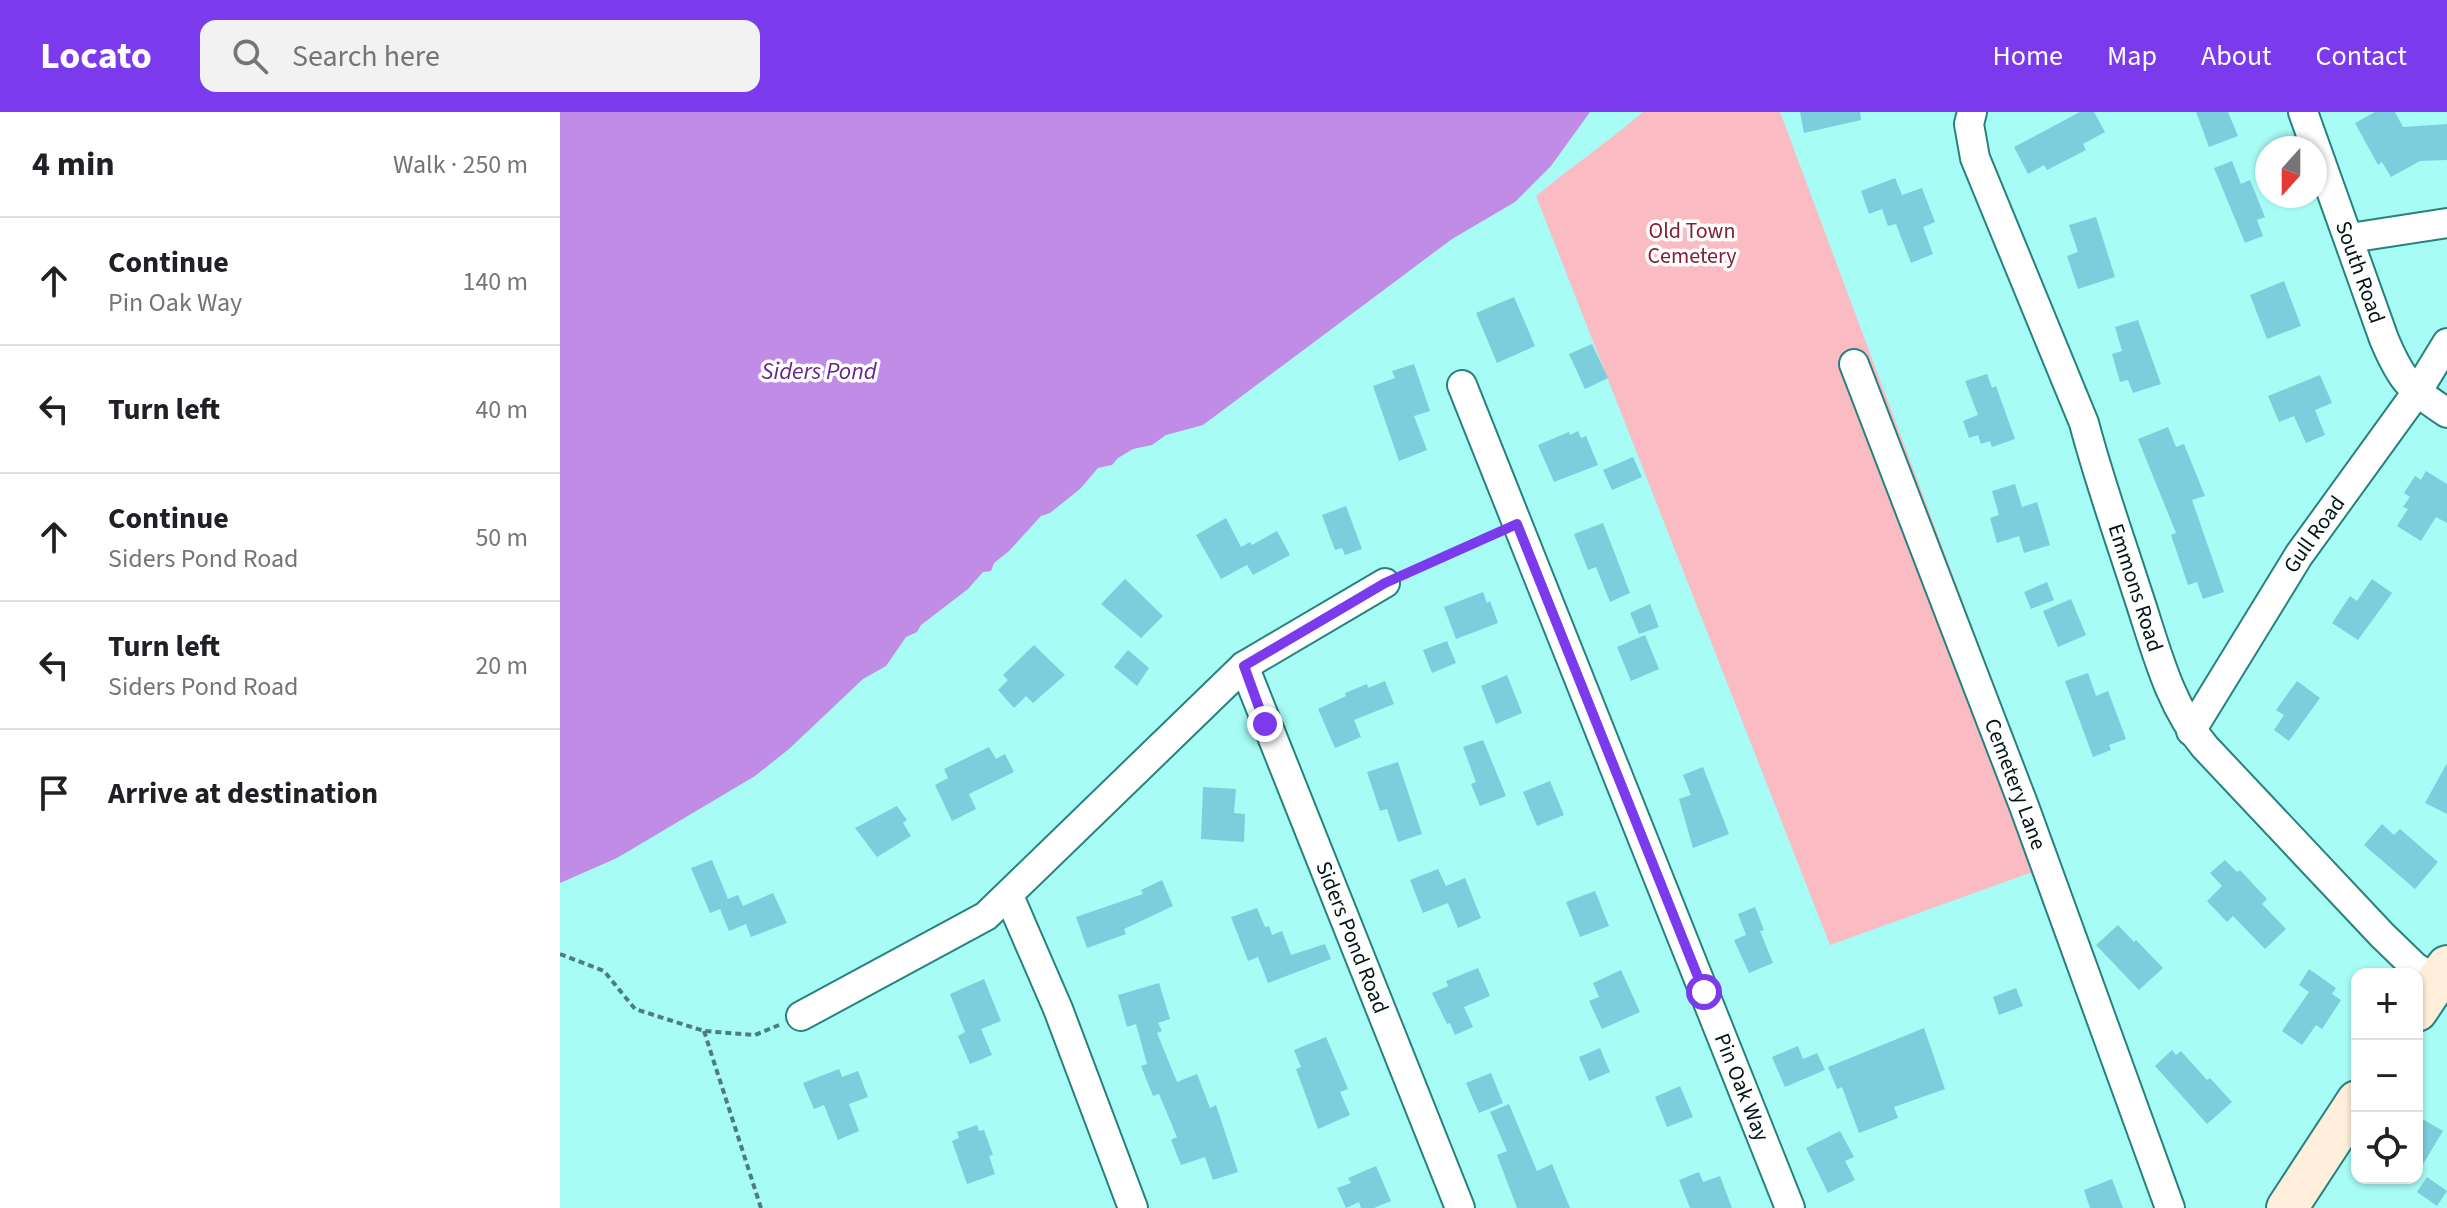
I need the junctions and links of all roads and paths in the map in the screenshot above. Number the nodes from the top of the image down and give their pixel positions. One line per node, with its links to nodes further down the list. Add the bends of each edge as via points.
1 (1972, 112): 13 (street, Emmons Road, via 1975,158 2084,423 2168,684)
2 (2303, 112): 4 (street, South Road)
3 (2447, 223): 4 (street)
4 (2350, 238): 8 (street, South Road, via 2399,374)
5 (2447, 343): 8 (street, Gull Road)
6 (1854, 364): 24 (street, Cemetery Lane, via 2024,806)
7 (1462, 385): 10 (street, Pin Oak Way)
8 (2417, 392): 9 (street, South Road); 13 (street, Gull Road, via 2299,555)
9 (2447, 413)
10 (1517, 524): 11 (path); 23 (street, Pin Oak Way)
11 (1385, 583): 12 (street)
12 (1244, 666): 14 (street); 22 (street, Siders Pond Road)
13 (2191, 731): 16 (street, Emmons Road)
14 (1009, 896): 17 (street, via 986,916); 21 (street)
15 (560, 954): 18 (path, via 604,971 635,1009)
16 (2434, 986)
17 (801, 1016): 18 (path, via 755,1035)
18 (704, 1031): 20 (path)
19 (2351, 1110): 25 (street)
20 (761, 1208)
21 (1133, 1208)
22 (1460, 1208)
23 (1790, 1208)
24 (2170, 1208)
25 (2287, 1208)

